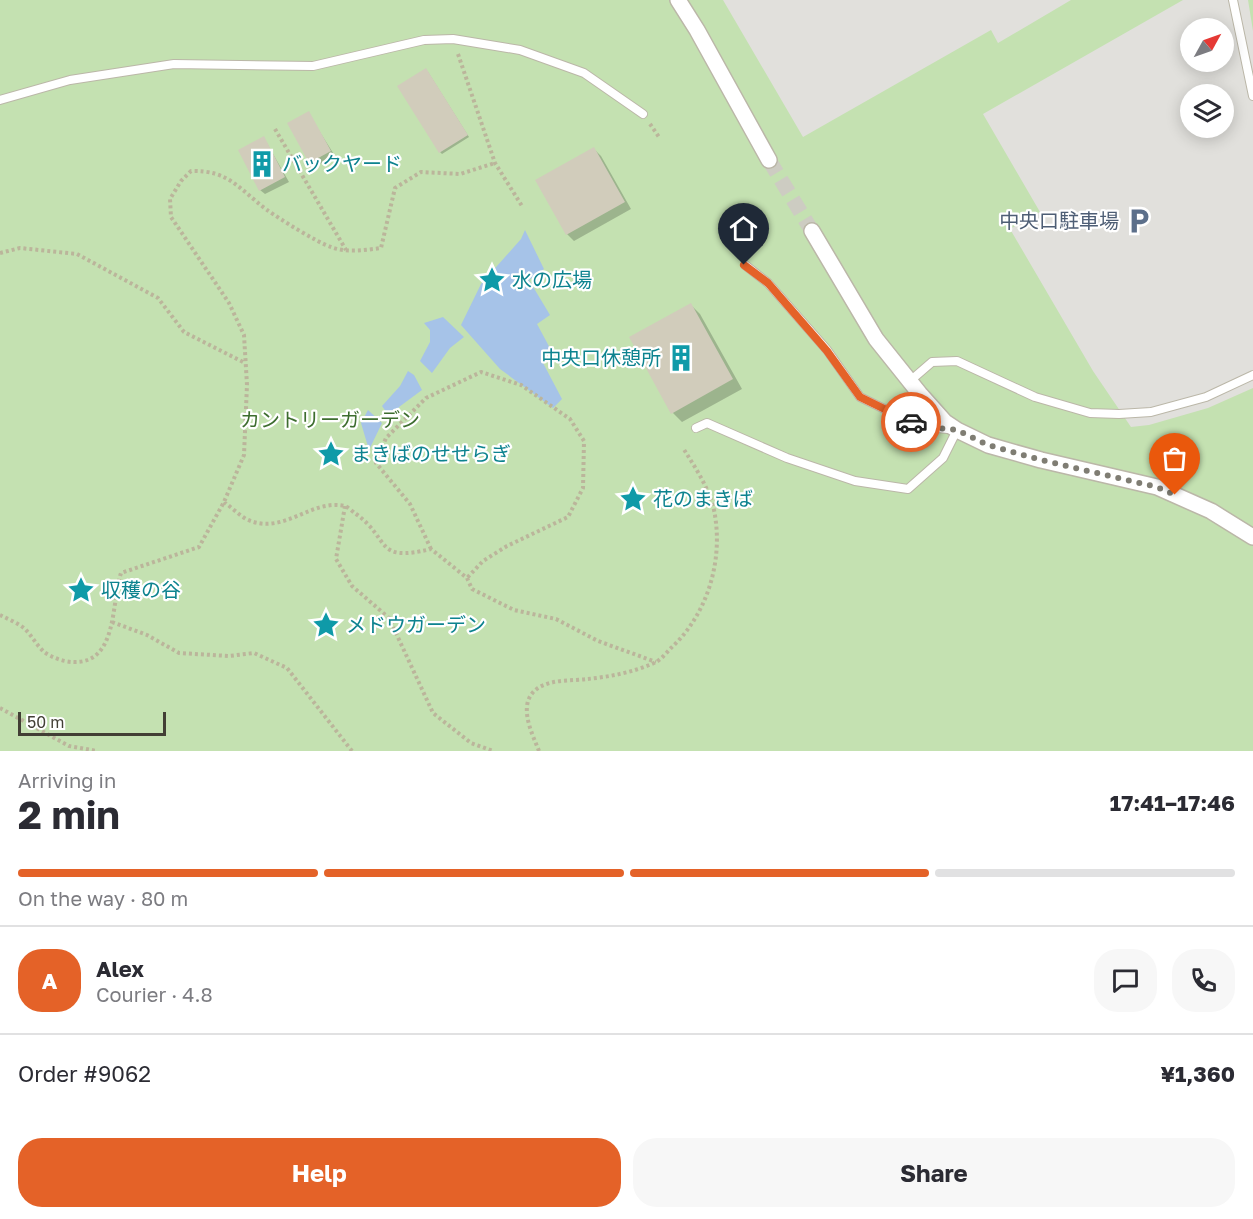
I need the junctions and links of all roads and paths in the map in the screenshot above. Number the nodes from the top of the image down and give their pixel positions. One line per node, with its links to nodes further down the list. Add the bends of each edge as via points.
1 (678, 0): 8 (street)
2 (1233, 0): 4 (lane)
3 (453, 39): 5 (lane, via 424,40 313,66 174,64 70,80); 6 (lane, via 520,50 584,74); 9 (path)
4 (1253, 96)
5 (0, 100)
6 (643, 114)
7 (275, 129): 12 (path)
8 (769, 160)
9 (495, 163): 10 (path); 12 (path, via 460,174 421,172 395,188 381,248)
10 (522, 206)
11 (812, 231): 17 (street, via 876,339)
12 (346, 250): 15 (path, via 330,247 267,210 240,186 210,171 191,171 181,181 170,199 171,217 229,303 244,334)
13 (0, 253): 15 (path, via 20,248 77,254 158,298 184,333)
14 (744, 265): 19 (lane, via 768,283 860,397 919,426)
15 (246, 364): 21 (path, via 244,455)
16 (1253, 375): 17 (lane, via 1206,397 1151,412 1119,414 1090,413 1035,397 957,361 932,362)
17 (910, 381): 19 (street, via 945,422)
18 (696, 428): 19 (lane, via 706,423 845,478 908,489 943,458)
19 (957, 430): 23 (street, via 988,445 1157,487 1211,511)
20 (683, 448): 28 (path, via 713,508 717,545 710,582 689,631)
21 (224, 502): 22 (path, via 248,519 278,524 321,507); 27 (path, via 200,547 121,573)
22 (345, 506): 24 (path, via 365,520 386,549 406,555); 32 (path, via 336,559 341,568 352,586 389,618 433,713 471,743)
23 (1253, 537)
24 (431, 549): 25 (path); 25 (path, via 410,504 376,463 386,438 426,398 482,372 521,385 570,420 584,441 583,488 568,517 507,546 483,561)
25 (467, 578): 28 (path, via 472,589 514,610 556,619 598,641)
26 (0, 615): 27 (path, via 23,627 44,652 67,662 82,662 96,656 108,643)
27 (112, 622): 31 (path, via 179,653 254,653 287,668)
28 (656, 662): 33 (path, via 623,673 539,687 526,707)
29 (0, 708): 30 (path, via 69,746)
30 (97, 751)
31 (352, 751)
32 (493, 751)
33 (539, 751)

